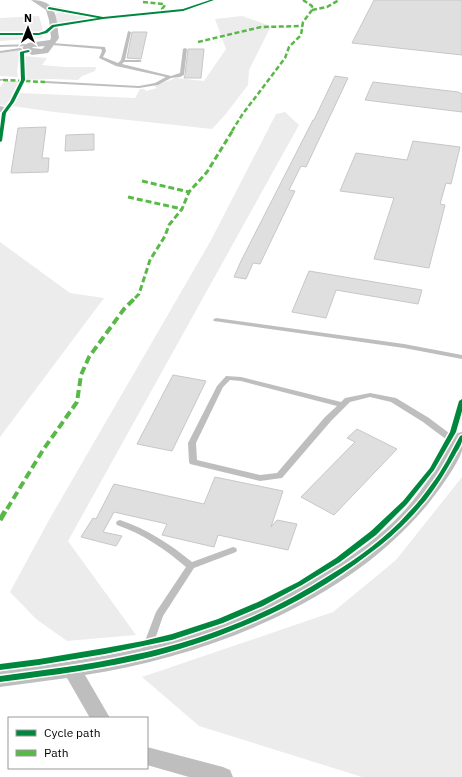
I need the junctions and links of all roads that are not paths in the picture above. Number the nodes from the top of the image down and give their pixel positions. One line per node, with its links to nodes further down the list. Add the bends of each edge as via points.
1 (35, 0): 2 (street)
2 (47, 6): 3 (lane); 5 (street, via 55,38)
3 (63, 8)
4 (129, 32): 10 (lane)
5 (52, 43): 7 (street); 12 (lane, via 103,48 101,58)
6 (0, 46): 7 (lane)
7 (29, 46): 9 (lane)
8 (185, 49): 13 (lane, via 182,74)
9 (0, 52)
10 (123, 61): 11 (lane); 12 (lane)
11 (140, 61)
12 (118, 65): 13 (lane)
13 (171, 77): 14 (lane, via 156,84 139,87)
14 (45, 82)
15 (216, 320): 16 (lane, via 404,346)
16 (462, 357)
17 (342, 405): 17 (lane, via 279,476 260,478 193,462 192,443 220,386 228,378 241,378); 18 (lane, via 348,400 370,395 393,400 450,438)
18 (461, 439): 22 (street, via 433,487 417,506 385,539 344,570 285,604 240,625 175,648)
19 (120, 523): 21 (lane, via 136,528)
20 (233, 550): 21 (lane)
21 (191, 566): 22 (lane, via 159,616)
22 (145, 654): 23 (street)
23 (71, 668): 24 (street); 25 (street)
24 (0, 679)
25 (99, 717)
26 (148, 756): 27 (street)
27 (223, 777)

